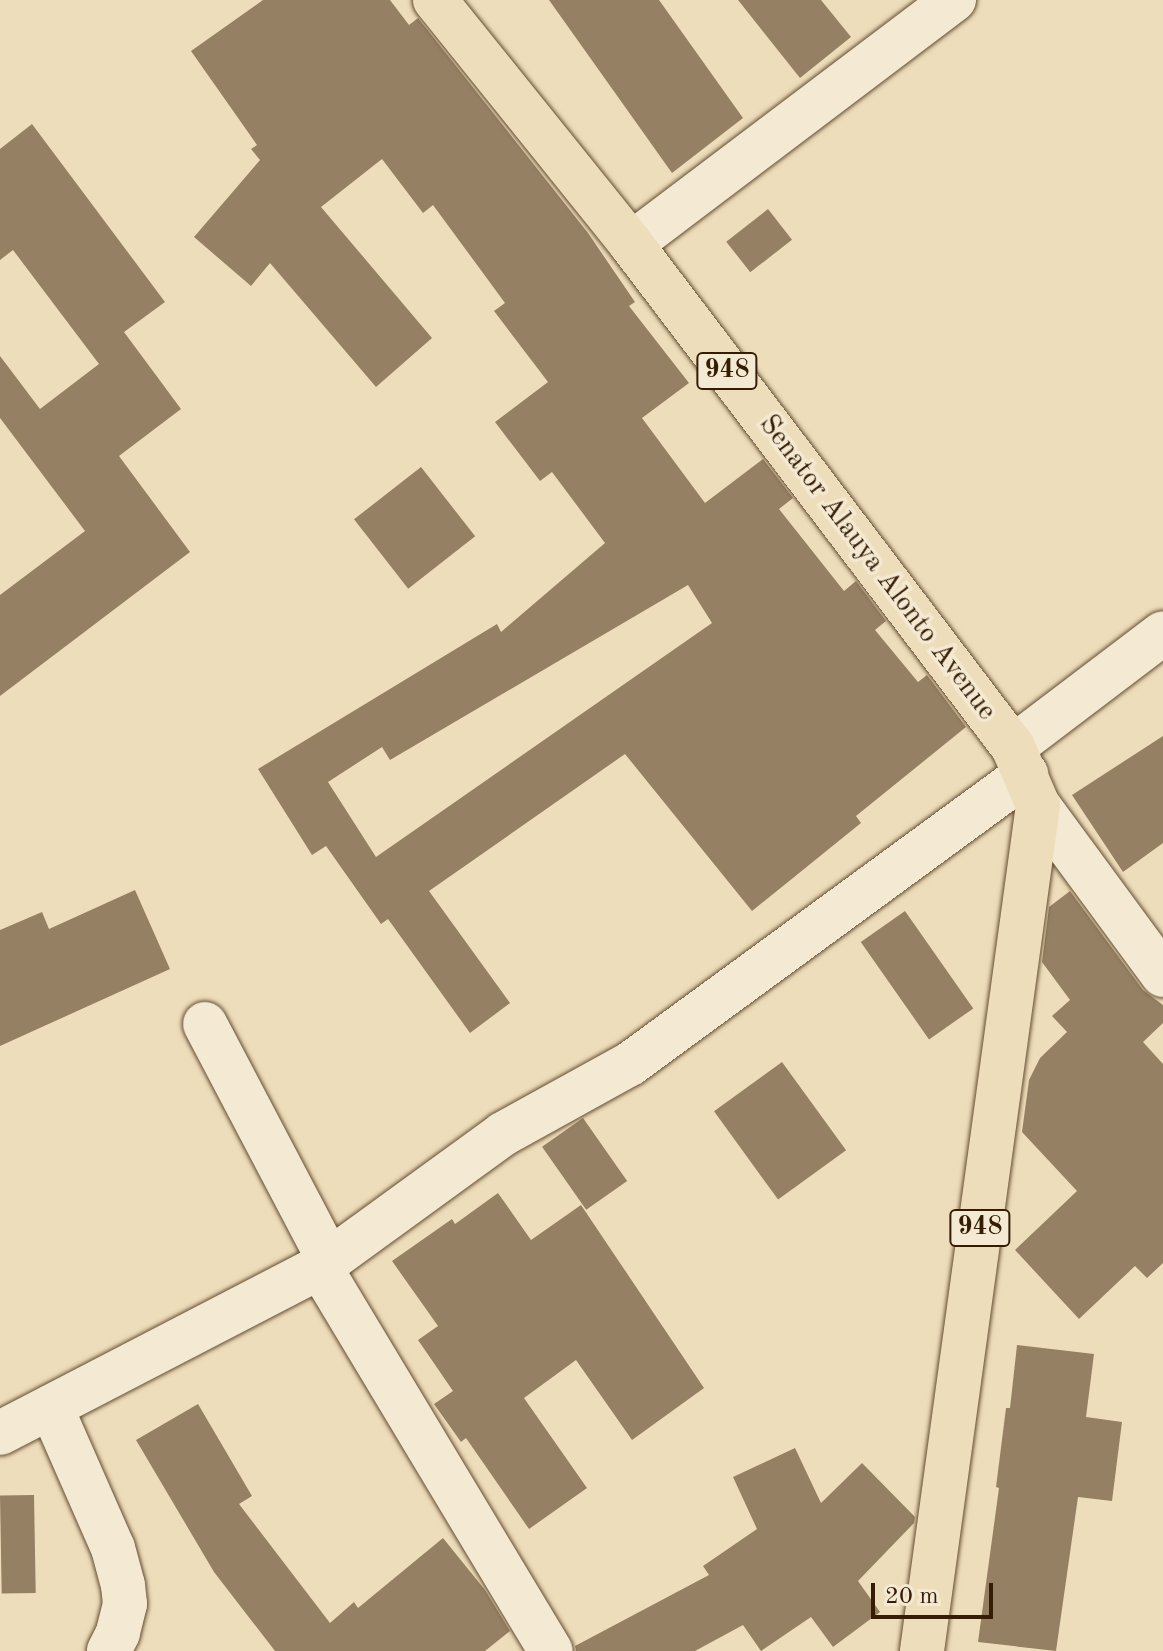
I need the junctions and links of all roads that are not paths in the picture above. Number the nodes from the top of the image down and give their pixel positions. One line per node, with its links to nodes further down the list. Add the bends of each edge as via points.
1 (435, 0): 3 (main road, Senator Alauya Alonto Avenue / 948)
2 (954, 0): 3 (street)
3 (631, 244): 5 (main road, Senator Alauya Alonto Avenue / 948)
4 (1163, 633): 5 (street)
5 (1026, 775): 6 (street); 8 (street, via 630,1064 503,1134); 13 (main road, 948)
6 (1163, 975)
7 (205, 1024): 8 (street)
8 (324, 1264): 9 (street); 12 (street)
9 (51, 1407): 10 (street); 11 (street, via 113,1548 123,1585 125,1604)
10 (0, 1433)
11 (109, 1651)
12 (551, 1651)
13 (922, 1651)

